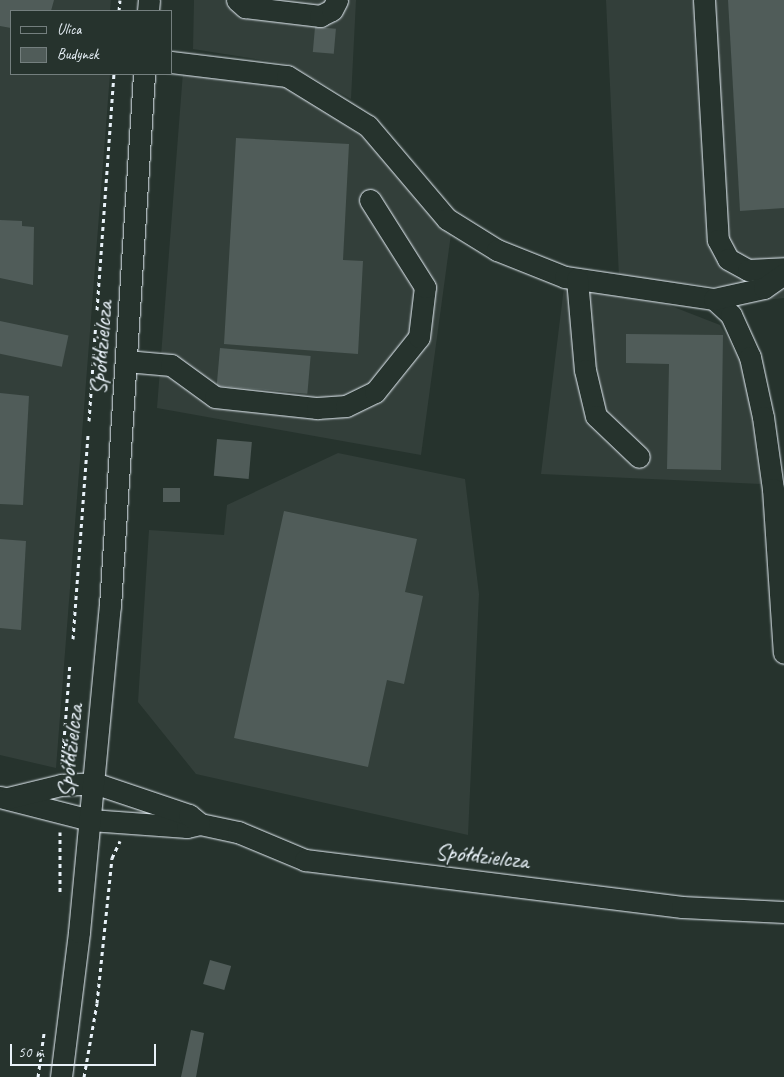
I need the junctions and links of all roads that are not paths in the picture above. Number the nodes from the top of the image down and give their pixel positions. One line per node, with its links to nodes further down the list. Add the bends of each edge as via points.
1 (236, 0): 2 (street, via 246,7 320,16 332,10)
2 (336, 0)
3 (704, 0): 7 (street, via 718,240 728,259 748,270)
4 (172, 62): 9 (street, via 286,76 368,126 428,200 468,235 535,266)
5 (144, 75): 11 (street, Spółdzielcza)
6 (370, 200): 11 (street, via 425,286 419,337 375,392 346,406 317,408 215,397 171,365)
7 (784, 268)
8 (784, 274): 10 (street, via 764,288)
9 (577, 278): 10 (street); 12 (street, via 586,370 596,416)
10 (714, 299): 13 (street, via 731,314 743,336 758,388 773,490)
11 (126, 361): 14 (street, Spółdzielcza)
12 (639, 457)
13 (784, 653)
14 (94, 783): 15 (street, via 61,785); 16 (street, Spółdzielcza); 17 (street, via 189,815)
15 (4, 797): 16 (street)
16 (90, 820): 17 (street, Spółdzielcza); 19 (street)
17 (200, 824): 18 (street, Spółdzielcza, via 238,832 305,860 682,907)
18 (784, 912)
19 (61, 1077)

